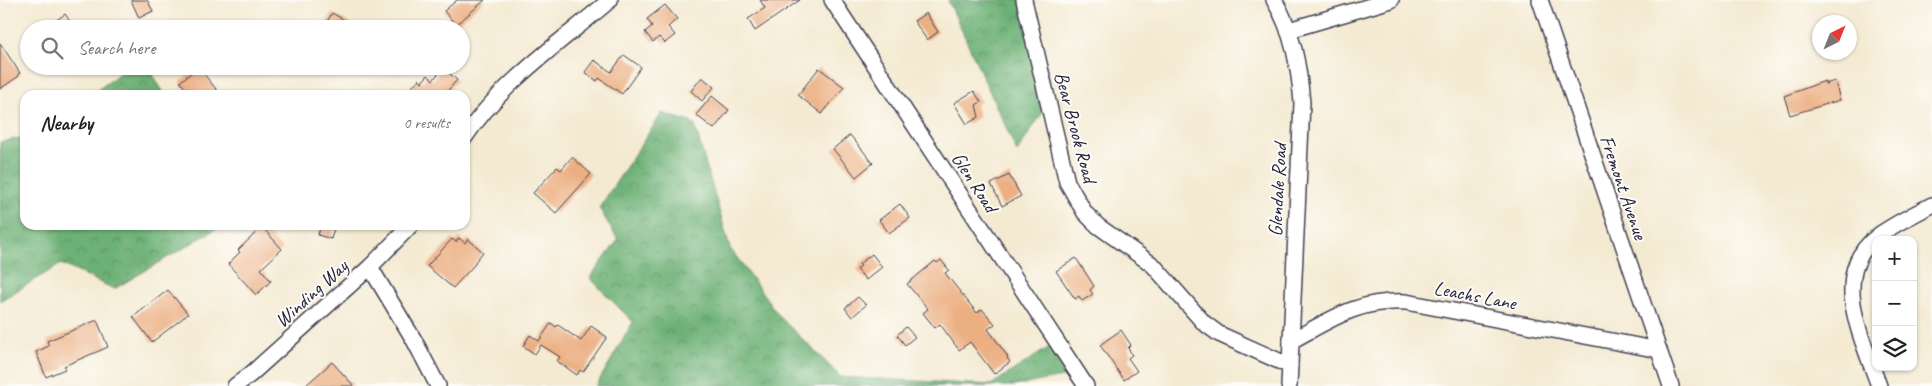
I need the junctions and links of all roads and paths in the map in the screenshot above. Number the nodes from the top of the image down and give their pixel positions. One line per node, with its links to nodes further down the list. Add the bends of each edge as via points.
1 (610, 0): 8 (street, via 510,86)
2 (832, 0): 17 (street, Glen Road)
3 (1024, 0): 14 (street, Bear Brook Road, via 1067,182 1085,214 1153,265 1204,324)
4 (1274, 0): 7 (street, Glendale Road)
5 (1391, 0): 7 (street)
6 (1540, 0): 13 (street, Fremont Avenue)
7 (1289, 30): 12 (street, Glendale Road, via 1300,75 1302,103)
8 (470, 131)
9 (1932, 206): 20 (street, via 1879,235 1858,259 1852,275 1852,306)
10 (406, 230): 11 (street, Winding Way)
11 (370, 267): 15 (street, Winding Way); 16 (street)
12 (1291, 341): 13 (street, Leachs Lane, via 1349,310 1386,301 1406,302); 14 (street, Glendale Road)
13 (1659, 350): 19 (street, Fremont Avenue)
14 (1290, 366): 18 (street, Glendale Road)
15 (234, 386)
16 (438, 386)
17 (1086, 386)
18 (1289, 386)
19 (1671, 386)
20 (1879, 386)

